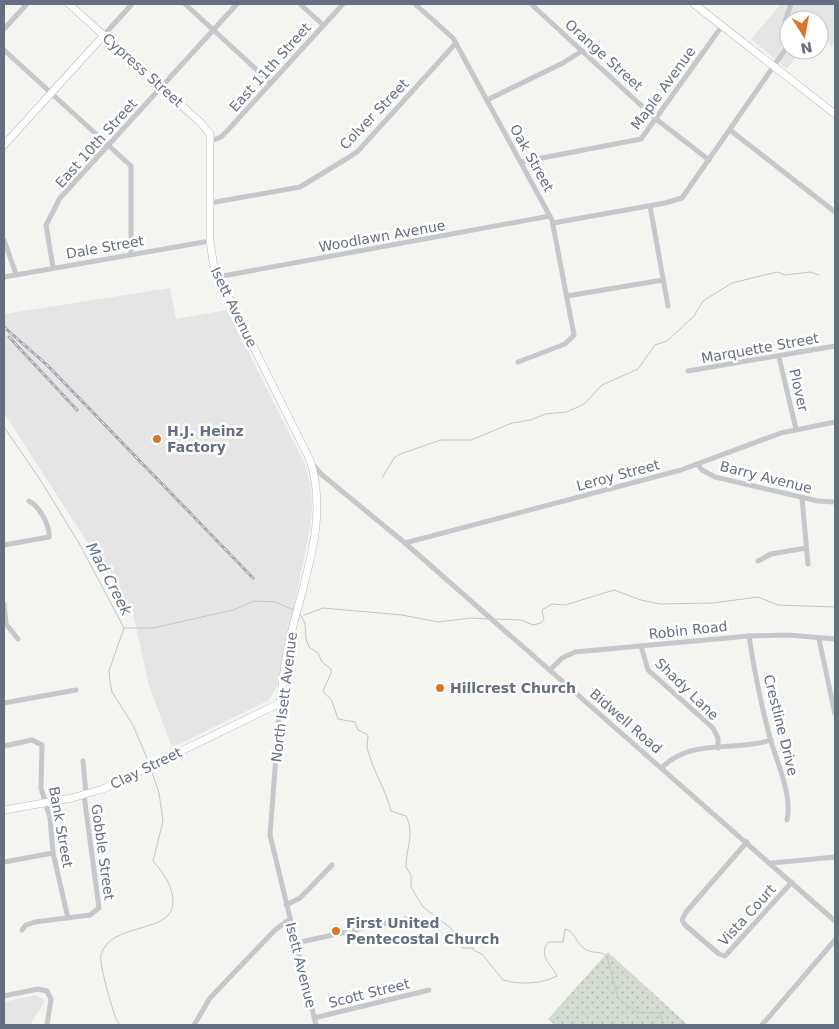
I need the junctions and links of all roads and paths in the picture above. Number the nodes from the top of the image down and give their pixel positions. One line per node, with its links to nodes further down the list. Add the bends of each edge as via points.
1 (27, 4): 14 (street)
2 (69, 4): 16 (main road, Cypress Street)
3 (132, 4): 16 (street)
4 (185, 4): 15 (street)
5 (237, 4): 15 (street, East 10th Street)
6 (300, 4): 12 (street)
7 (342, 4): 12 (street, East 11th Street)
8 (416, 4): 17 (street, Oak Street)
9 (531, 4): 19 (street, Orange Street)
10 (694, 4): 13 (main road)
11 (791, 4): 20 (street, via 785,21 787,47)
12 (324, 25): 21 (street, East 11th Street)
13 (722, 26): 20 (main road); 26 (street, Maple Avenue)
14 (4, 29)
15 (214, 30): 21 (street); 22 (street, East 10th Street)
16 (104, 35): 22 (main road, Cypress Street); 23 (main road)
17 (456, 43): 24 (street, Oak Street); 33 (street, Colver Street, via 351,156 300,187)
18 (4, 50): 23 (street)
19 (582, 51): 24 (street); 26 (street, Orange Street)
20 (774, 66): 25 (main road); 27 (street)
21 (271, 83): 28 (street, East 11th Street, via 228,131)
22 (162, 87): 28 (main road, Cypress Street, via 207,130); 30 (street, East 10th Street)
23 (51, 93): 29 (main road); 30 (street)
24 (487, 100): 32 (street, Oak Street)
25 (835, 114)
26 (656, 118): 31 (street, Orange Street); 32 (street, Maple Avenue, via 644,137 638,140)
27 (730, 130): 31 (street); 35 (street)
28 (211, 141): 33 (main road, Isett Avenue)
29 (4, 145)
30 (109, 146): 40 (street, via 129,163 132,170); 41 (street, East 10th Street, via 60,198 47,221)
31 (709, 160): 34 (street, via 680,200)
32 (521, 162): 36 (street, Oak Street)
33 (210, 203): 39 (main road, Isett Avenue)
34 (650, 206): 37 (street); 45 (street)
35 (835, 212)
36 (550, 216): 37 (street, Oak Street); 44 (street, Woodlawn Avenue)
37 (552, 223): 46 (street, Oak Street)
38 (4, 240): 42 (street)
39 (210, 241): 40 (street, Dale Street); 44 (main road, Isett Avenue)
40 (131, 254): 41 (street, Dale Street)
41 (54, 267): 42 (street, Dale Street)
42 (16, 274): 43 (street, Dale Street)
43 (4, 277)
44 (217, 277): 54 (main road, Isett Avenue)
45 (663, 280): 46 (street); 47 (street)
46 (567, 296): 50 (street, Oak Street, via 574,335 565,344)
47 (668, 306)
48 (835, 346): 49 (street, Marquette Street)
49 (779, 357): 51 (street, Marquette Street); 53 (street, Plover)
50 (518, 362)
51 (688, 371)
52 (835, 422): 53 (street, Leroy Street)
53 (796, 429): 55 (street, Leroy Street)
54 (310, 460): 59 (street, Bidwell Road, via 321,474); 74 (main road, North Isett Avenue, via 318,497 317,528 289,642)
55 (697, 464): 56 (street, Barry Avenue, via 698,468 715,476); 59 (street, Leroy Street)
56 (802, 498): 58 (street, Barry Avenue); 61 (street)
57 (29, 501): 60 (street, via 46,524 49,537)
58 (835, 502)
59 (404, 543): 71 (street, Bidwell Road)
60 (4, 545)
61 (806, 548): 62 (street, via 771,554); 63 (street)
62 (758, 561)
63 (808, 564)
64 (4, 604): 65 (street)
65 (5, 624): 67 (street)
66 (749, 636): 68 (street, Robin Road, via 788,635); 70 (street, Robin Road); 76 (street, Crestline Drive)
67 (18, 639)
68 (819, 639): 69 (street, Robin Road); 75 (street)
69 (835, 639)
70 (641, 646): 71 (street, Robin Road, via 576,652 562,658); 78 (street, Shady Lane, via 648,670 713,728)
71 (550, 670): 80 (street, Bidwell Road)
72 (76, 690): 73 (street)
73 (4, 703)
74 (280, 703): 81 (main road, Clay Street); 92 (street, North Isett Avenue, via 269,830)
75 (835, 714)
76 (771, 740): 78 (street); 84 (street, Crestline Drive, via 788,805)
77 (4, 746): 82 (street, Bank Street, via 29,740 39,742 43,747 41,788)
78 (718, 748): 80 (street, via 685,752)
79 (84, 761): 81 (street, Gobble Street)
80 (662, 768): 85 (street, Bidwell Road)
81 (85, 794): 82 (main road, Clay Street); 93 (street, Gobble Street, via 100,905 90,915)
82 (46, 803): 83 (main road, Clay Street); 86 (street, Bank Street)
83 (4, 810)
84 (787, 820)
85 (747, 842): 89 (street, Bidwell Road); 91 (street, Vista Court, via 686,912 682,920 685,925 725,956)
86 (53, 853): 88 (street); 93 (street, Bank Street)
87 (835, 857): 89 (street)
88 (4, 862)
89 (772, 864): 91 (street, Bidwell Road)
90 (332, 865): 92 (street, via 300,898)
91 (792, 882): 96 (street, Bidwell Road)
92 (286, 905): 95 (street, Isett Avenue)
93 (68, 918): 97 (street, via 30,923)
94 (410, 918): 99 (street)
95 (290, 919): 99 (street, Isett Avenue); 104 (street, via 274,930 210,998)
96 (835, 921)
97 (22, 930)
98 (835, 940): 106 (street)
99 (296, 944): 102 (street, Isett Avenue)
100 (429, 990): 102 (street, Scott Street)
101 (4, 996): 103 (street, via 38,989 47,991 51,999)
102 (314, 1018): 105 (street, Isett Avenue)
103 (47, 1025)
104 (194, 1025)
105 (316, 1025)
106 (762, 1025)

